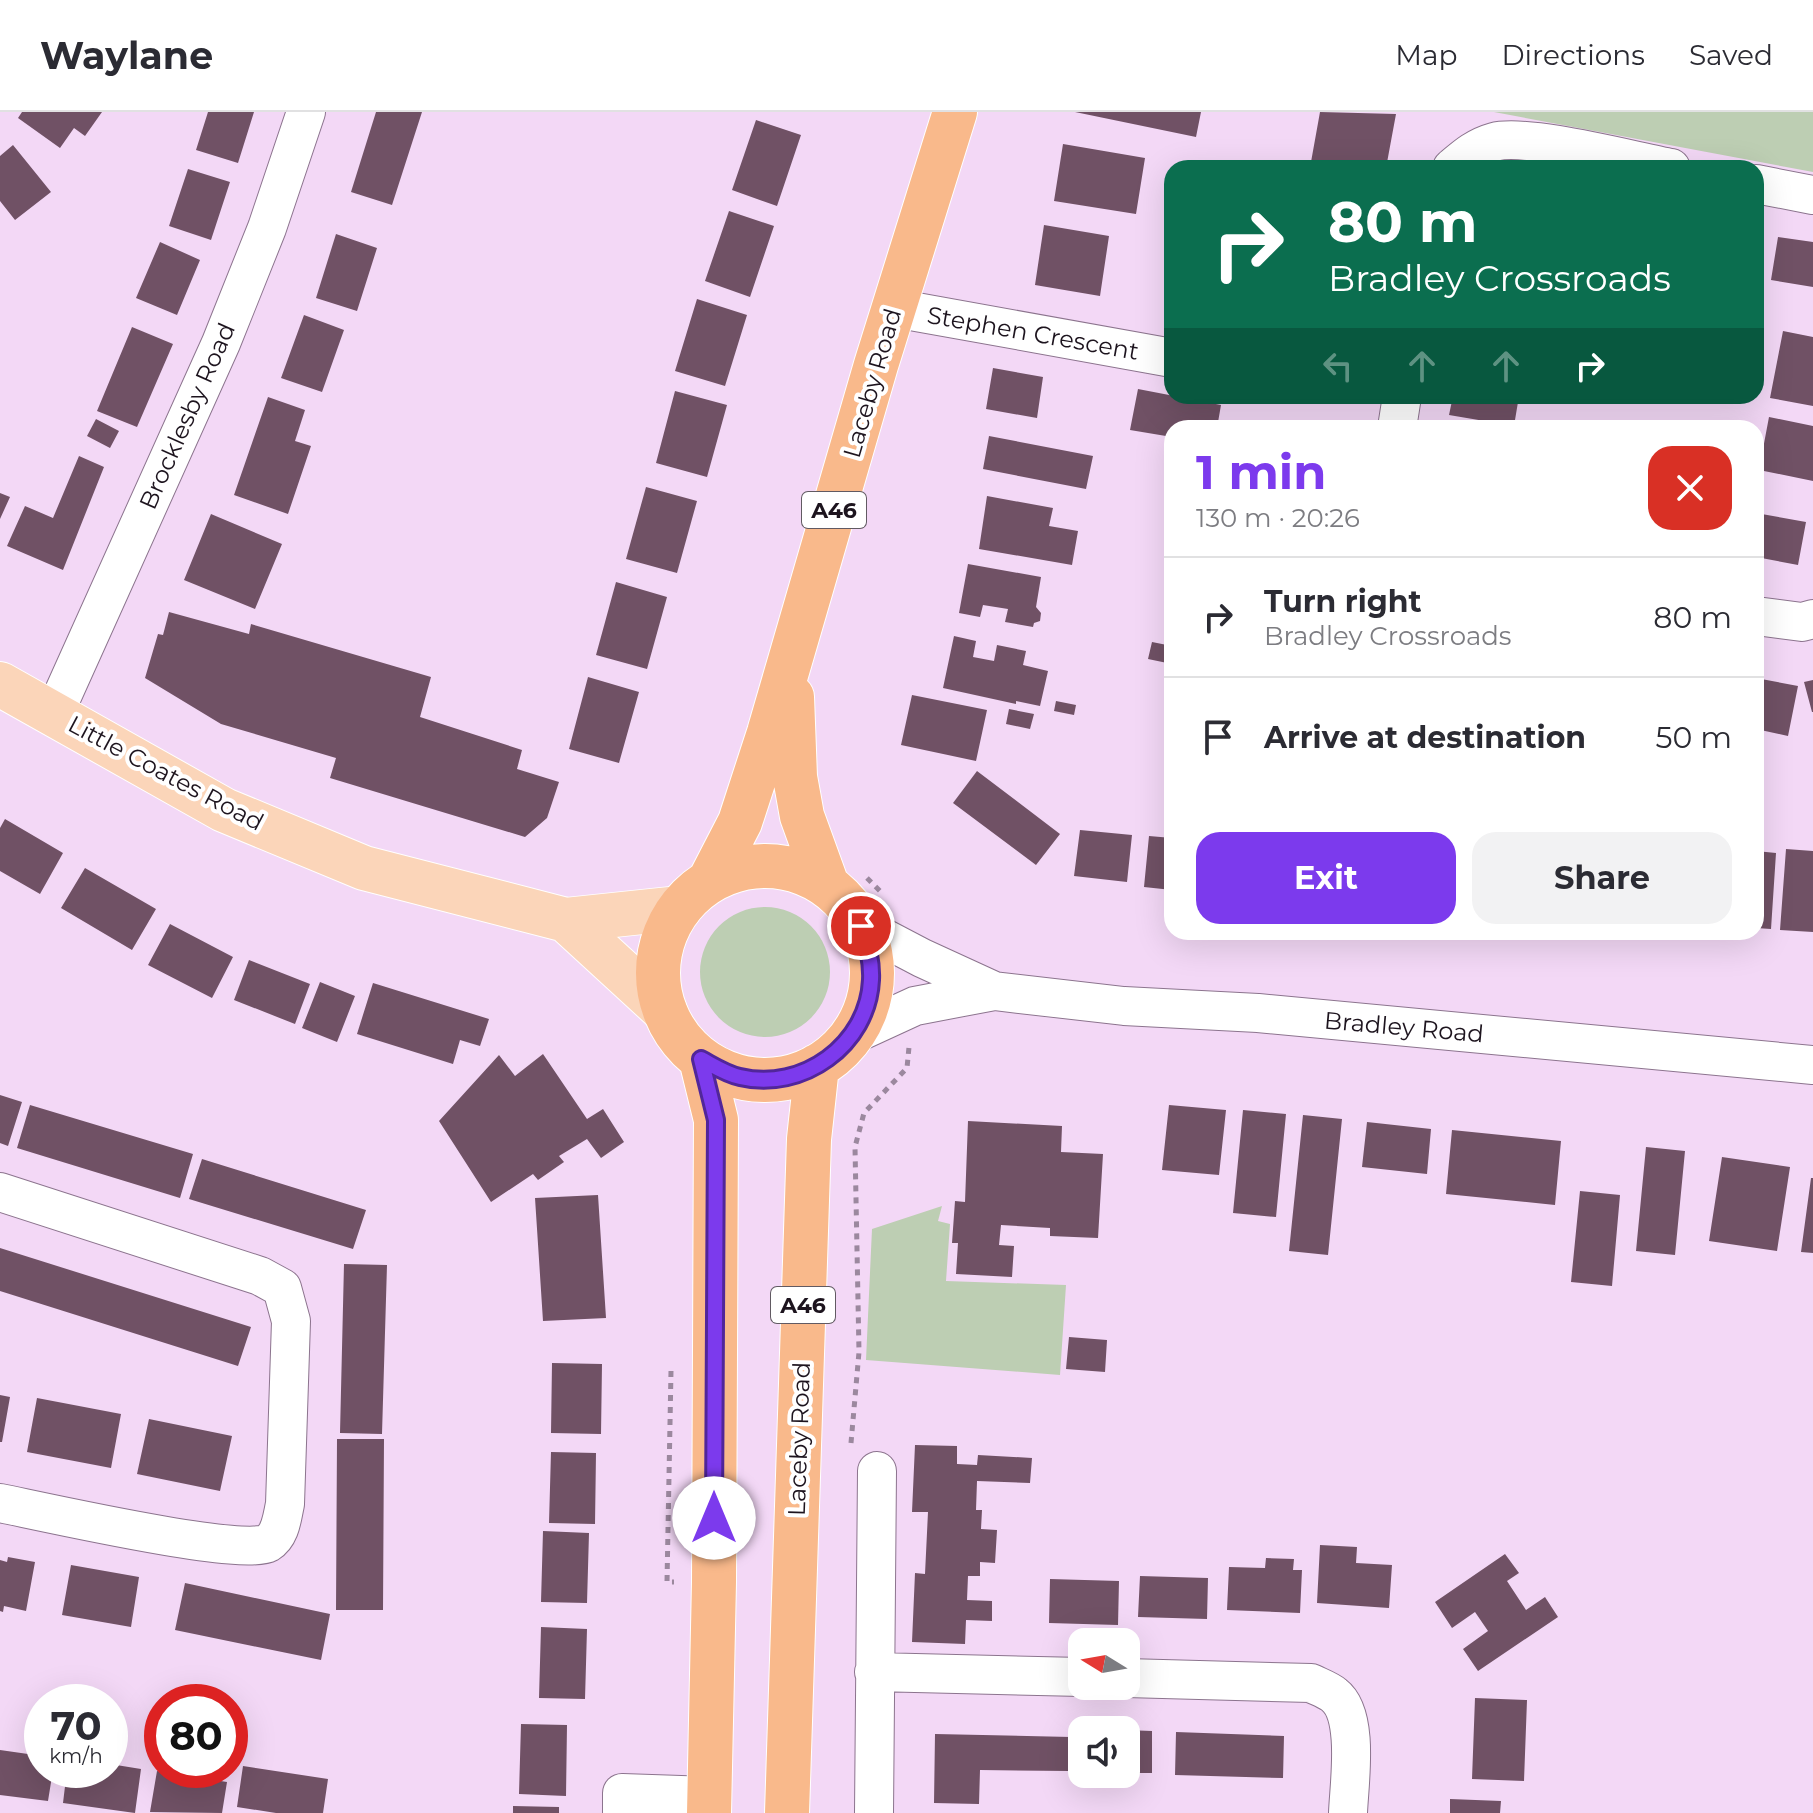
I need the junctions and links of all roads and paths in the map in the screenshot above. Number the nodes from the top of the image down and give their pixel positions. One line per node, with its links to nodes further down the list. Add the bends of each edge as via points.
1 (306, 112): 13 (street, Brocklesby Road, via 221,343)
2 (955, 112): 7 (highway, Laceby Road / A46)
3 (1461, 160): 4 (street, via 1496,141 1536,142)
4 (1629, 160)
5 (1764, 186): 6 (street)
6 (1813, 195)
7 (894, 308): 8 (street, Stephen Crescent); 11 (highway, Laceby Road / A46)
8 (1164, 357)
9 (1764, 617): 10 (street)
10 (1813, 619)
11 (792, 655): 14 (highway, Laceby Road / A46, via 795,777 802,816); 15 (highway, Laceby Road / A46, via 740,822)
12 (0, 684): 13 (main road, Little Coates Road)
13 (54, 714): 16 (main road, Little Coates Road, via 224,810 364,868)
14 (827, 885): 15 (highway, A46, via 804,873 756,866 731,871); 17 (highway, A46)
15 (694, 895): 16 (main road, Little Coates Road); 19 (highway, A46, via 669,926 658,968)
16 (566, 920): 19 (main road, Little Coates Road)
17 (861, 926): 18 (street, Bradley Road); 20 (highway, A46, via 871,980)
18 (994, 991): 20 (street, Bradley Road, via 915,1006); 22 (street, Bradley Road)
19 (665, 1011): 21 (highway, A46)
20 (852, 1035): 23 (highway, A46)
21 (701, 1059): 23 (highway, A46, via 719,1070 760,1080 782,1079); 30 (highway, A46, via 716,1120)
22 (1813, 1065)
23 (817, 1066): 32 (highway, Laceby Road / A46, via 809,1139)
24 (0, 1192): 26 (street, via 260,1276 282,1288 291,1321 285,1504 279,1531 268,1543 199,1542)
25 (877, 1471): 27 (street)
26 (0, 1503)
27 (874, 1672): 28 (street); 33 (street)
28 (1068, 1677)
29 (1140, 1678): 34 (street, via 1311,1683 1337,1697 1351,1741)
30 (710, 1804): 31 (street, via 622,1793)
31 (622, 1813)
32 (787, 1813)
33 (874, 1813)
34 (1348, 1813)

